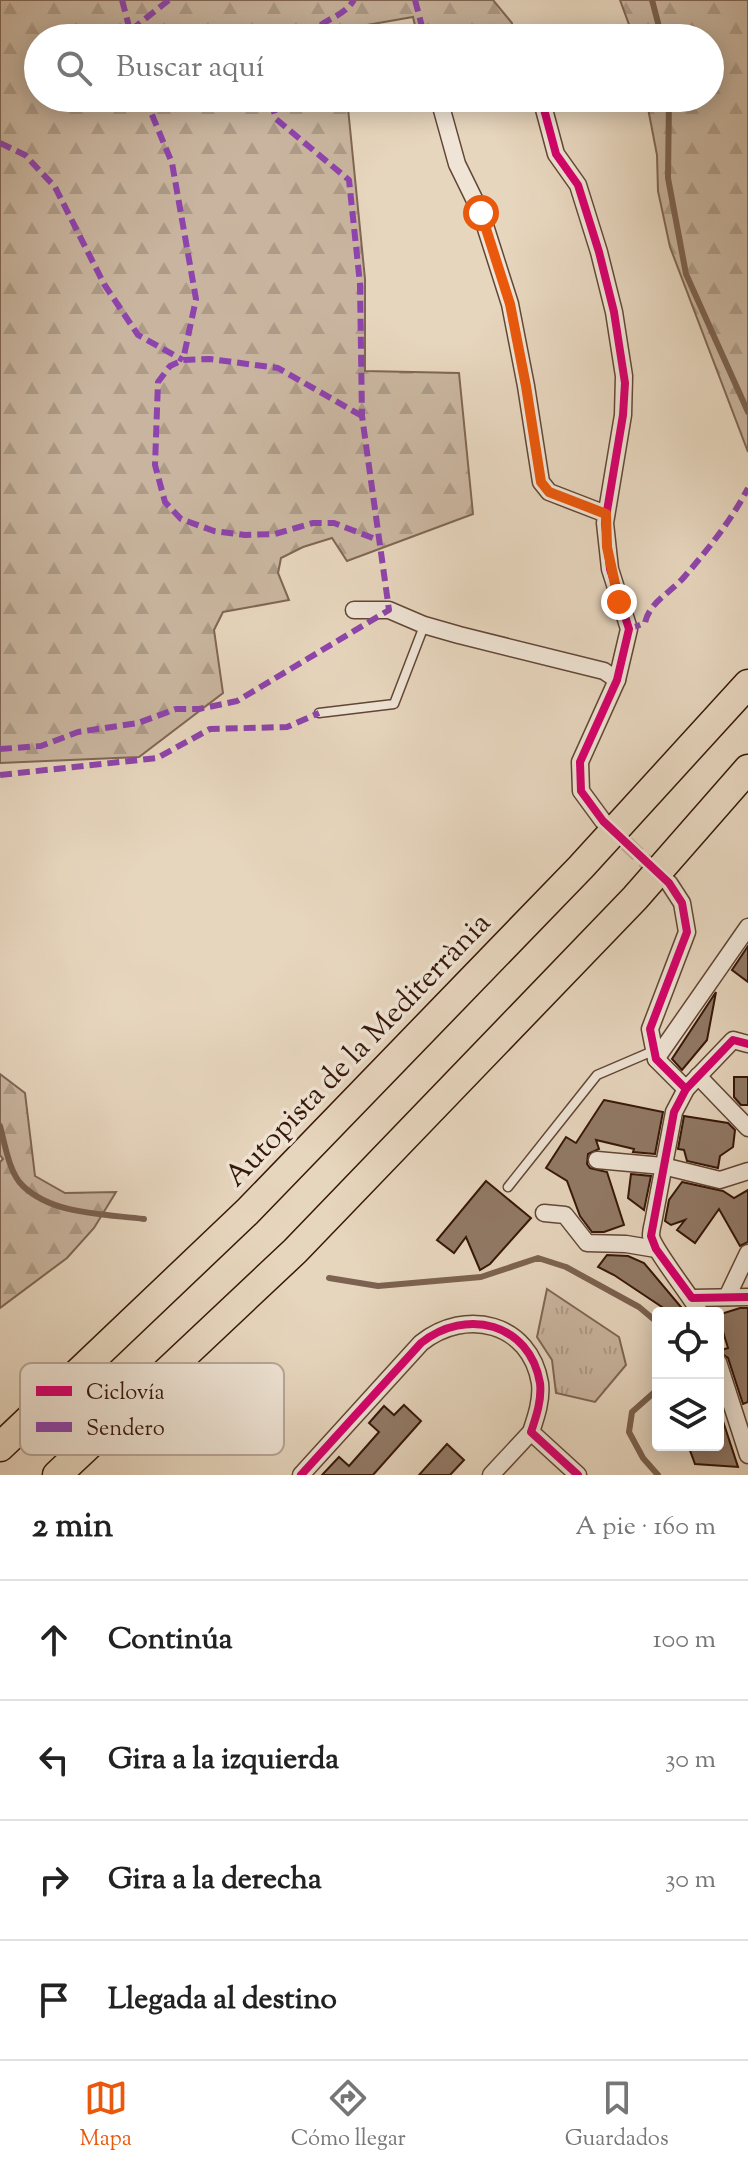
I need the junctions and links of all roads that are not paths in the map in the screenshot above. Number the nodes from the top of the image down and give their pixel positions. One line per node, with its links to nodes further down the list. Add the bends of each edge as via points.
1 (443, 112): 3 (street, via 510,304 541,482 549,492)
2 (545, 112): 3 (street, via 556,154 583,200 622,352 624,407)
3 (606, 514): 6 (street, via 610,569 629,629)
4 (354, 610): 5 (street, via 389,610)
5 (424, 625): 6 (street, via 604,671); 8 (lane, via 394,704)
6 (617, 680): 10 (street, via 580,762 581,791)
7 (748, 684): 27 (highway, Autopista de la Mediterrània, via 581,867 302,1156)
8 (319, 713)
9 (748, 769): 28 (highway, via 635,898 327,1218)
10 (603, 821)
11 (669, 883): 14 (street, via 682,903 687,932 650,1029)
12 (748, 927): 14 (street)
13 (748, 1044): 15 (street, via 733,1040)
14 (654, 1055): 15 (street); 20 (lane, via 597,1075)
15 (692, 1082): 16 (street); 18 (street, via 674,1112)
16 (748, 1128)
17 (597, 1160): 18 (street)
18 (663, 1166): 19 (street, via 720,1180); 22 (street, via 651,1236)
19 (748, 1171)
20 (508, 1187)
21 (544, 1213): 22 (street, via 565,1215 587,1243)
22 (656, 1249): 26 (street)
23 (748, 1254): 24 (street)
24 (727, 1297): 25 (street); 26 (street)
25 (748, 1297)
26 (696, 1306)
27 (88, 1363)
28 (175, 1363)
29 (723, 1379): 34 (street)
30 (20, 1428): 32 (highway, Autopista de la Mediterrània)
31 (531, 1432): 36 (street, via 541,1393 530,1358 500,1329 455,1324 421,1343); 37 (street); 38 (street)
32 (0, 1447)
33 (78, 1455): 35 (highway)
34 (748, 1455)
35 (57, 1475)
36 (301, 1475)
37 (491, 1475)
38 (578, 1475)

